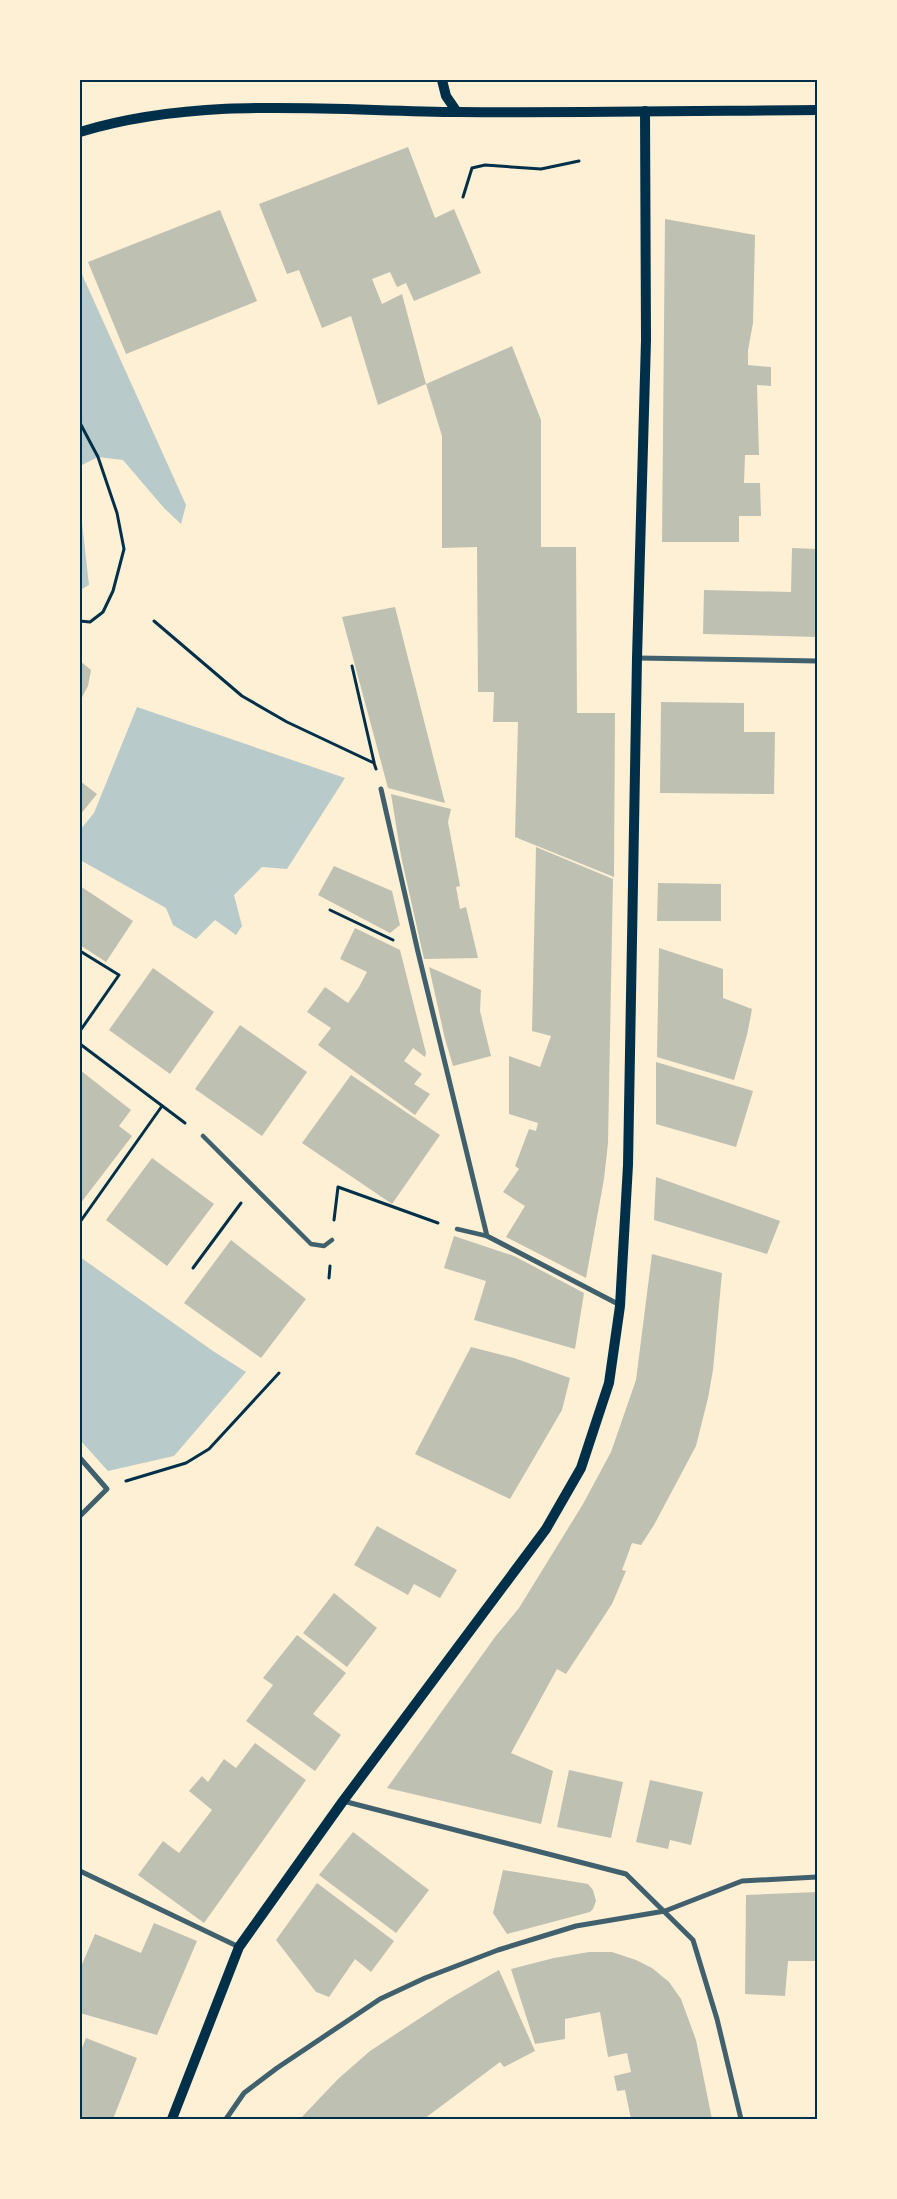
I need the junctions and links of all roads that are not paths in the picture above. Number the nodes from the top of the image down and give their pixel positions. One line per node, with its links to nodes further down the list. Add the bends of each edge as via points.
1 (442, 80): 4 (main road, via 446,96)
2 (817, 110): 3 (main road)
3 (645, 111): 4 (main road); 6 (main road, via 646,340)
4 (458, 112): 5 (main road, via 262,107 218,109 139,118)
5 (80, 132)
6 (637, 658): 7 (street); 13 (main road, via 628,1165)
7 (817, 661)
8 (381, 789): 11 (street)
9 (203, 1136): 12 (street, via 311,1244 324,1246)
10 (458, 1229): 11 (street)
11 (487, 1236): 13 (street)
12 (332, 1240)
13 (620, 1306): 16 (main road, via 609,1383 581,1468 546,1529)
14 (80, 1458): 15 (street, via 107,1489)
15 (80, 1516)
16 (343, 1801): 19 (street, via 626,1874); 20 (main road)
17 (80, 1871): 20 (street)
18 (817, 1878): 19 (street, via 742,1881)
19 (665, 1911): 22 (street, via 576,1926 498,1950 380,1999 244,2093); 23 (street, via 693,1940 713,2002)
20 (238, 1947): 21 (main road)
21 (172, 2119)
22 (226, 2119)
23 (741, 2119)

